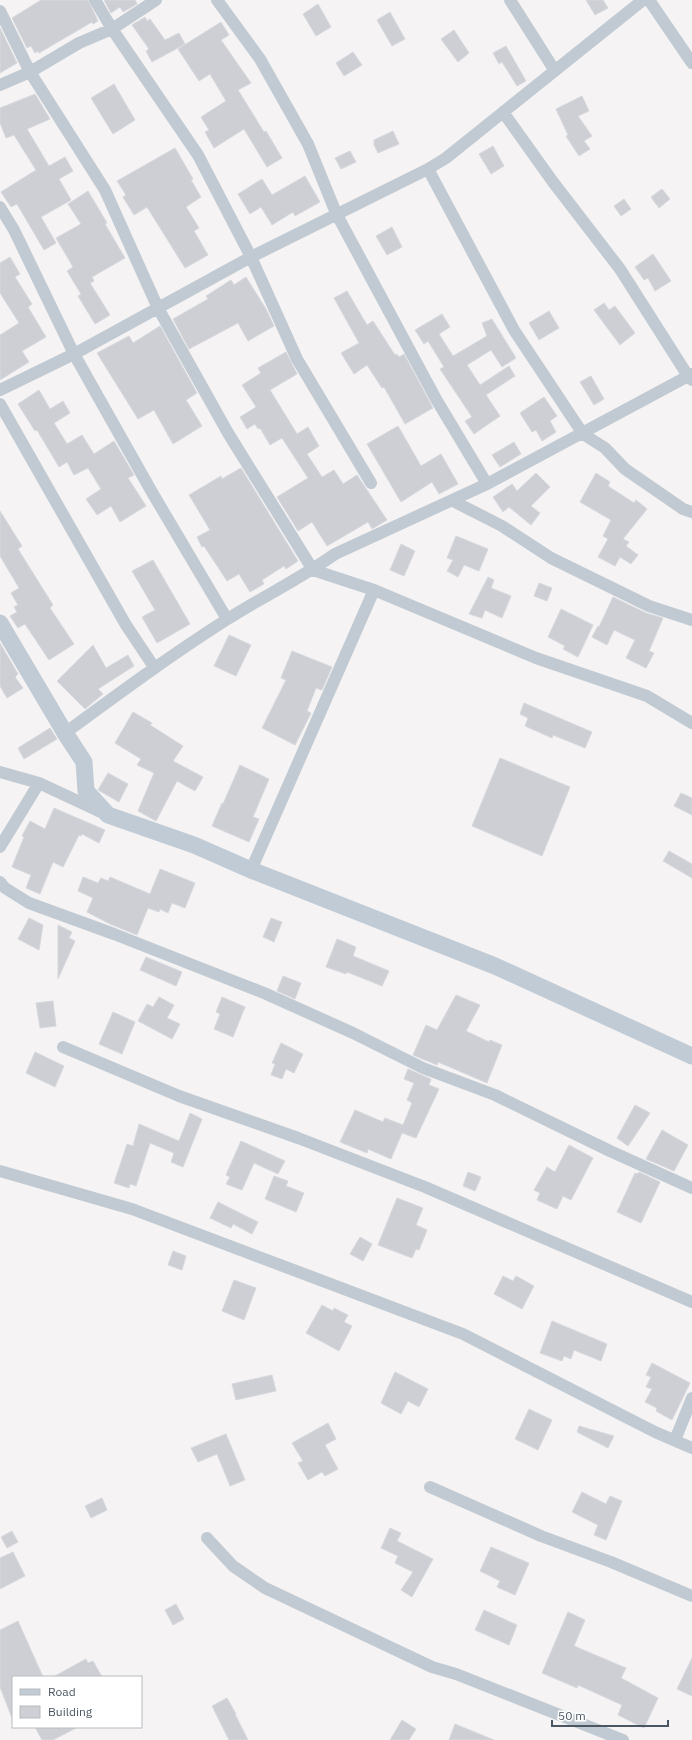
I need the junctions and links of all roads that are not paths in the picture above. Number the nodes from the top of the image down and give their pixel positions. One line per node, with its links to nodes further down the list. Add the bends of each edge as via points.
1 (95, 0): 8 (street)
2 (156, 0): 8 (street)
3 (217, 0): 16 (street, via 260,59 308,144)
4 (510, 0): 10 (street)
5 (643, 0): 10 (street)
6 (649, 0): 9 (street)
7 (0, 11): 11 (street)
8 (112, 29): 11 (street, via 79,43); 17 (street, via 198,155)
9 (692, 63)
10 (555, 71): 13 (street)
11 (30, 72): 12 (street); 18 (street, via 105,190)
12 (0, 85)
13 (503, 112): 14 (street, via 446,158); 20 (street, via 620,269)
14 (428, 169): 16 (street); 23 (street, via 514,330)
15 (0, 207): 19 (street, via 14,230)
16 (336, 213): 17 (street); 25 (street, via 436,399)
17 (251, 257): 18 (street); 24 (street, via 297,359)
18 (158, 308): 19 (street); 28 (street, via 228,433)
19 (74, 354): 21 (street); 30 (street)
20 (691, 376): 23 (street)
21 (0, 390)
22 (0, 404): 33 (street, via 126,625)
23 (583, 434): 25 (street); 27 (street, via 605,448 625,469 683,509)
24 (371, 483)
25 (487, 484): 26 (street)
26 (453, 501): 28 (street, via 335,554); 31 (street, via 502,526 565,565 649,606)
27 (692, 512)
28 (313, 570): 29 (street); 30 (street)
29 (374, 590): 34 (street, via 536,658 647,696); 40 (street)
30 (227, 619): 33 (street)
31 (692, 620)
32 (0, 622): 35 (street)
33 (154, 667): 35 (street)
34 (692, 723)
35 (65, 733): 38 (street, via 84,762 86,791)
36 (0, 772): 37 (street)
37 (39, 783): 38 (street); 39 (street)
38 (108, 815): 40 (street, via 194,845)
39 (0, 847)
40 (251, 870): 43 (street, via 495,966)
41 (0, 882): 45 (street, via 29,903 264,993 423,1068 495,1095)
42 (62, 1047): 46 (street, via 179,1096 425,1187)
43 (692, 1056)
44 (0, 1171): 48 (street, via 132,1209 463,1334)
45 (692, 1188)
46 (692, 1302)
47 (692, 1398): 48 (street)
48 (675, 1440): 49 (street)
49 (692, 1448)
50 (430, 1487): 52 (street, via 541,1536)
51 (207, 1538): 53 (street, via 233,1566 265,1588 432,1667 456,1674)
52 (692, 1596)
53 (623, 1740)

